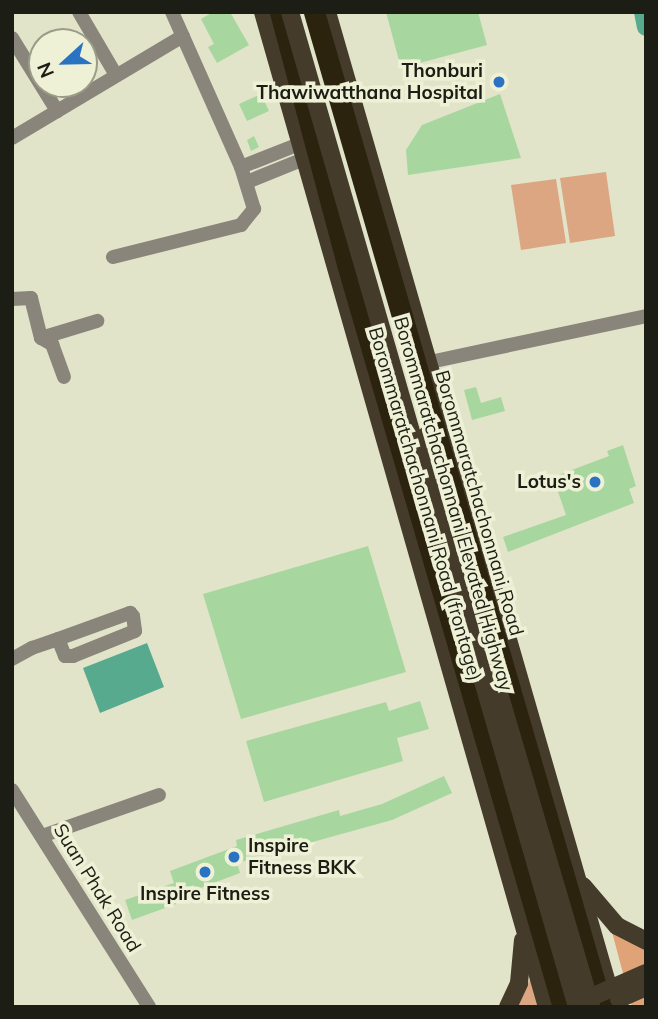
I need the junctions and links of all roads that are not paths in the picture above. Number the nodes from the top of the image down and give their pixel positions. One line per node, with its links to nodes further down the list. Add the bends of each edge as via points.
1 (79, 12): 11 (street)
2 (172, 12): 9 (street)
3 (264, 12): 14 (main road, Borommaratchachonnani Road (frontage))
4 (280, 12): 19 (highway)
5 (290, 12): 42 (main road, Borommaratchachonnani Elevated Highway, bridge)
6 (304, 12): 43 (main road, Borommaratchachonnani Elevated Highway, bridge)
7 (314, 12): 17 (highway, Borommaratchachonnani Road)
8 (327, 12): 24 (main road)
9 (183, 36): 11 (street); 15 (street)
10 (12, 38): 12 (street)
11 (116, 75): 12 (street)
12 (57, 111): 13 (street)
13 (12, 138)
14 (306, 157): 15 (street); 16 (street); 19 (highway); 33 (main road, Borommaratchachonnani Road (frontage))
15 (241, 167): 16 (street)
16 (247, 182): 18 (street, via 254,209 242,225)
17 (382, 244): 26 (highway); 44 (highway, Borommaratchachonnani Road)
18 (113, 257)
19 (347, 264): 40 (highway)
20 (12, 299): 23 (street, via 31,298)
21 (646, 316): 24 (street)
22 (97, 321): 23 (street)
23 (41, 338): 25 (street, via 52,344)
24 (430, 362): 26 (main road)
25 (64, 377)
26 (462, 473): 32 (main road)
27 (58, 639): 27 (street, via 131,613 133,616 135,631 73,656 65,656); 28 (street)
28 (12, 659)
29 (12, 789): 31 (street, Suan Phak Road)
30 (159, 795): 31 (street)
31 (42, 836): 37 (street, Suan Phak Road)
32 (577, 878): 34 (main road, via 617,926); 45 (main road)
33 (523, 923): 38 (main road, via 519,983); 39 (main road, Borommaratchachonnani Road (frontage))
34 (646, 941)
35 (646, 974): 41 (main road, bridge)
36 (646, 987): 44 (main road, bridge)
37 (149, 1007)
38 (508, 1007)
39 (547, 1007)
40 (563, 1007)
41 (571, 1007)
42 (577, 1007)
43 (591, 1007)
44 (600, 1007)
45 (614, 1007)

